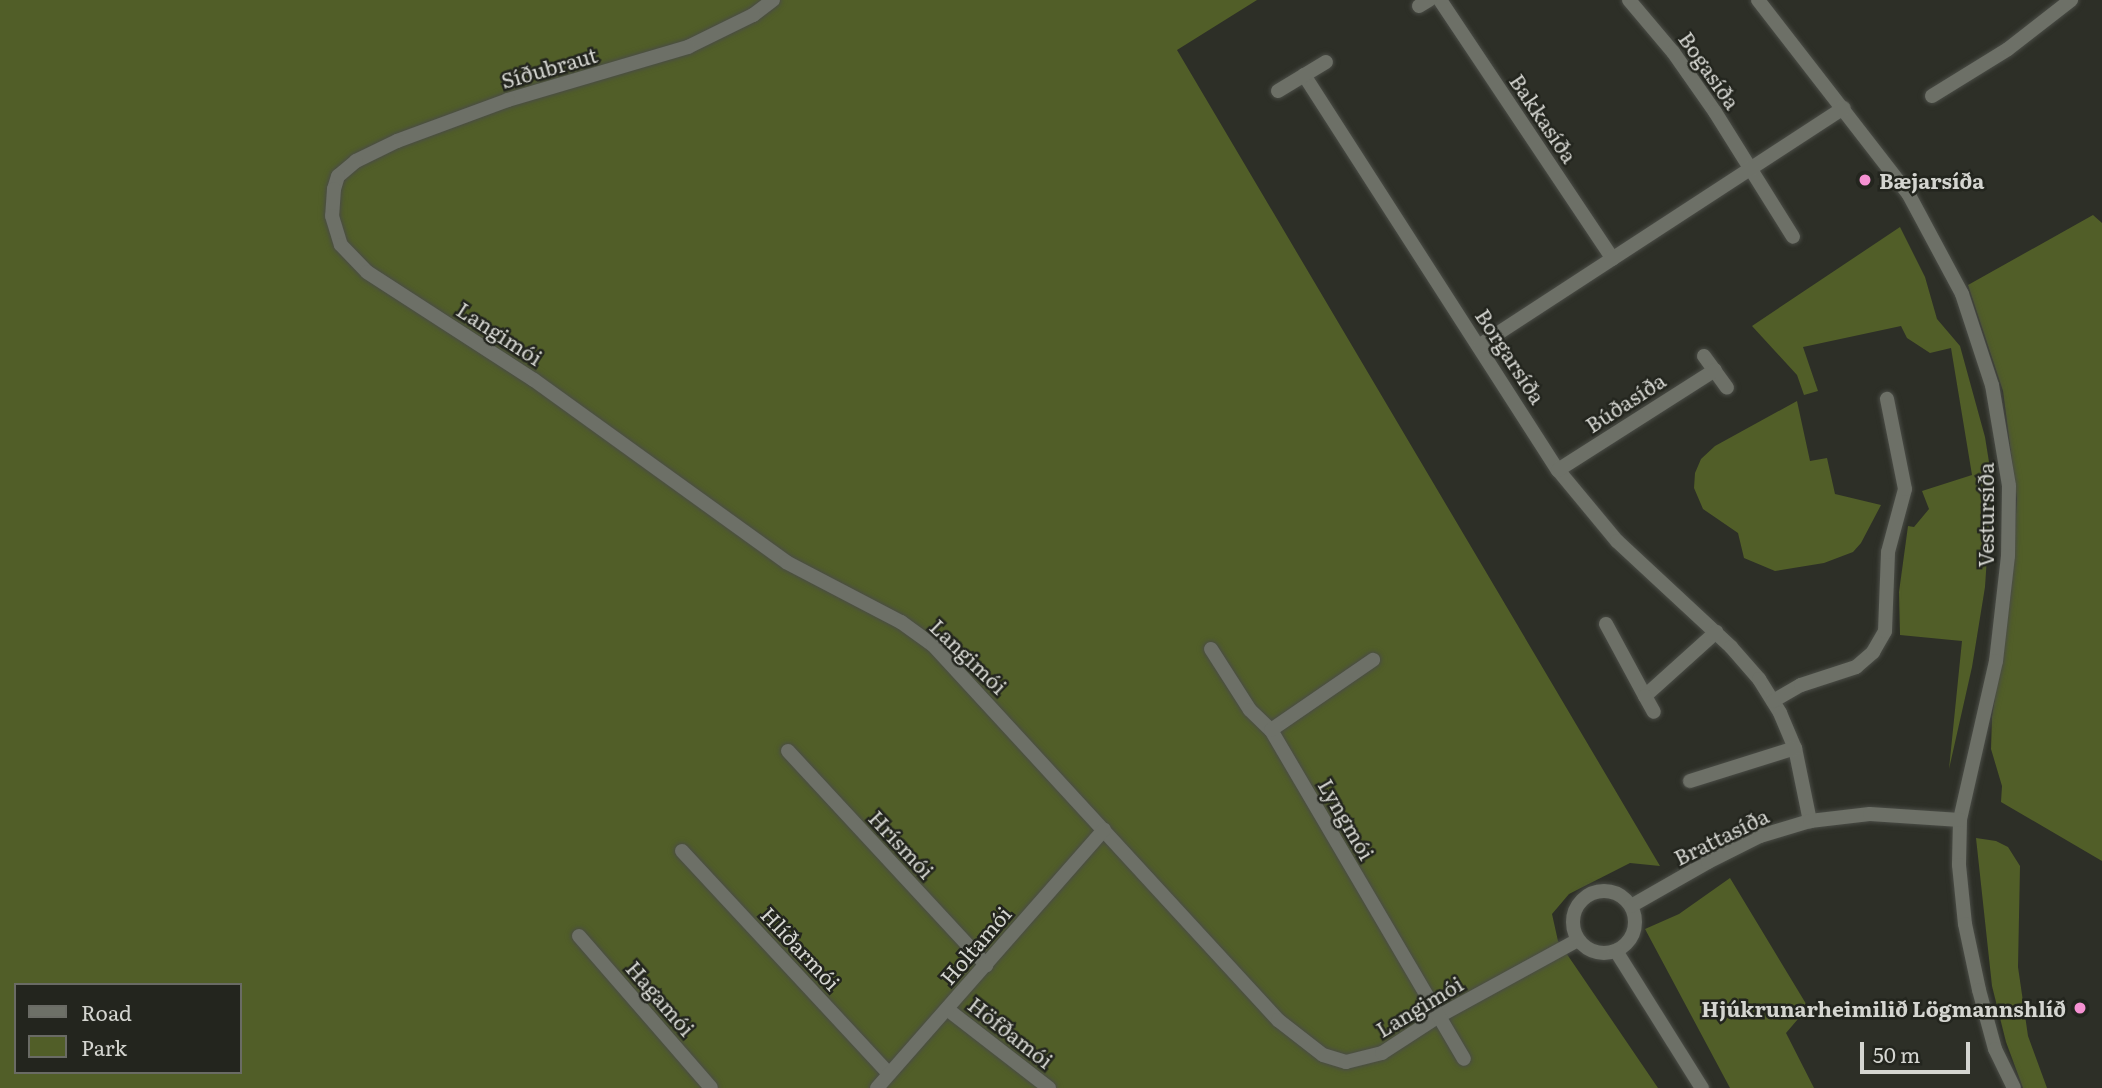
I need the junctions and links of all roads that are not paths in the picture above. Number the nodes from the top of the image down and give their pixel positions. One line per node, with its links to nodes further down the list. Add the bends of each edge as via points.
1 (773, 0): 12 (street, Síðubraut, via 688,47 444,122 356,161)
2 (1440, 0): 14 (street, Bakkasíða)
3 (1629, 0): 11 (street, Bogasíða, via 1715,111)
4 (1758, 0): 10 (street, Vestursíða)
5 (2071, 0): 9 (street, via 2008,49)
6 (1326, 62): 7 (street)
7 (1304, 75): 8 (street); 15 (street, Borgarsíða)
8 (1278, 91)
9 (1932, 96)
10 (1843, 108): 11 (street); 32 (street, Vestursíða, via 1888,164 1946,260 1983,354 2005,451 2009,521 2001,626 1990,696)
11 (1749, 170): 13 (street); 14 (street)
12 (338, 176): 34 (street, Langimói, via 332,216 341,245 352,259 534,380 786,562 901,622 933,645)
13 (1793, 237)
14 (1613, 259): 15 (street)
15 (1480, 345): 20 (street, Borgarsíða)
16 (1704, 356): 17 (street)
17 (1714, 370): 18 (street); 20 (street, Búðasíða)
18 (1727, 388)
19 (1886, 399): 26 (street, via 1905,495 1888,552 1885,631 1873,652 1856,667 1801,685)
20 (1558, 470): 22 (street, Borgarsíða, via 1616,541)
21 (1606, 624): 25 (street)
22 (1716, 632): 25 (street); 26 (street, Borgarsíða, via 1746,662)
23 (1210, 649): 28 (street, Lyngmói, via 1250,710)
24 (1373, 660): 28 (street)
25 (1645, 696): 27 (street)
26 (1773, 701): 29 (street, Borgarsíða)
27 (1654, 712)
28 (1271, 730): 42 (street, Lyngmói)
29 (1795, 748): 31 (street); 33 (street, Borgarsíða)
30 (788, 751): 40 (street, Hrísmói)
31 (1690, 781)
32 (1960, 820): 33 (street, Brattasíða, via 1870,814); 49 (street, Vestursíða, via 1965,924 1994,1049)
33 (1810, 821): 36 (street, Brattasíða, via 1760,836)
34 (1104, 830): 40 (street, Holtamói); 42 (street, Langimói, via 1278,1020 1323,1055 1346,1062 1366,1058)
35 (682, 851): 44 (street, Hlíðarmói)
36 (1631, 906): 38 (street, via 1615,892 1586,896 1574,911); 39 (street, via 1635,916 1632,937)
37 (579, 936): 45 (street, Hagamói)
38 (1578, 940): 39 (street, via 1595,952); 42 (street, Langimói)
39 (1616, 951): 48 (street)
40 (986, 965): 41 (street, Holtamói)
41 (947, 1009): 44 (street, Holtamói); 47 (street, Höfðamói)
42 (1439, 1016): 43 (street, Lyngmói)
43 (1464, 1059)
44 (889, 1074): 46 (street, Holtamói)
45 (711, 1088)
46 (877, 1088)
47 (1049, 1088)
48 (1702, 1088)
49 (2014, 1088)

